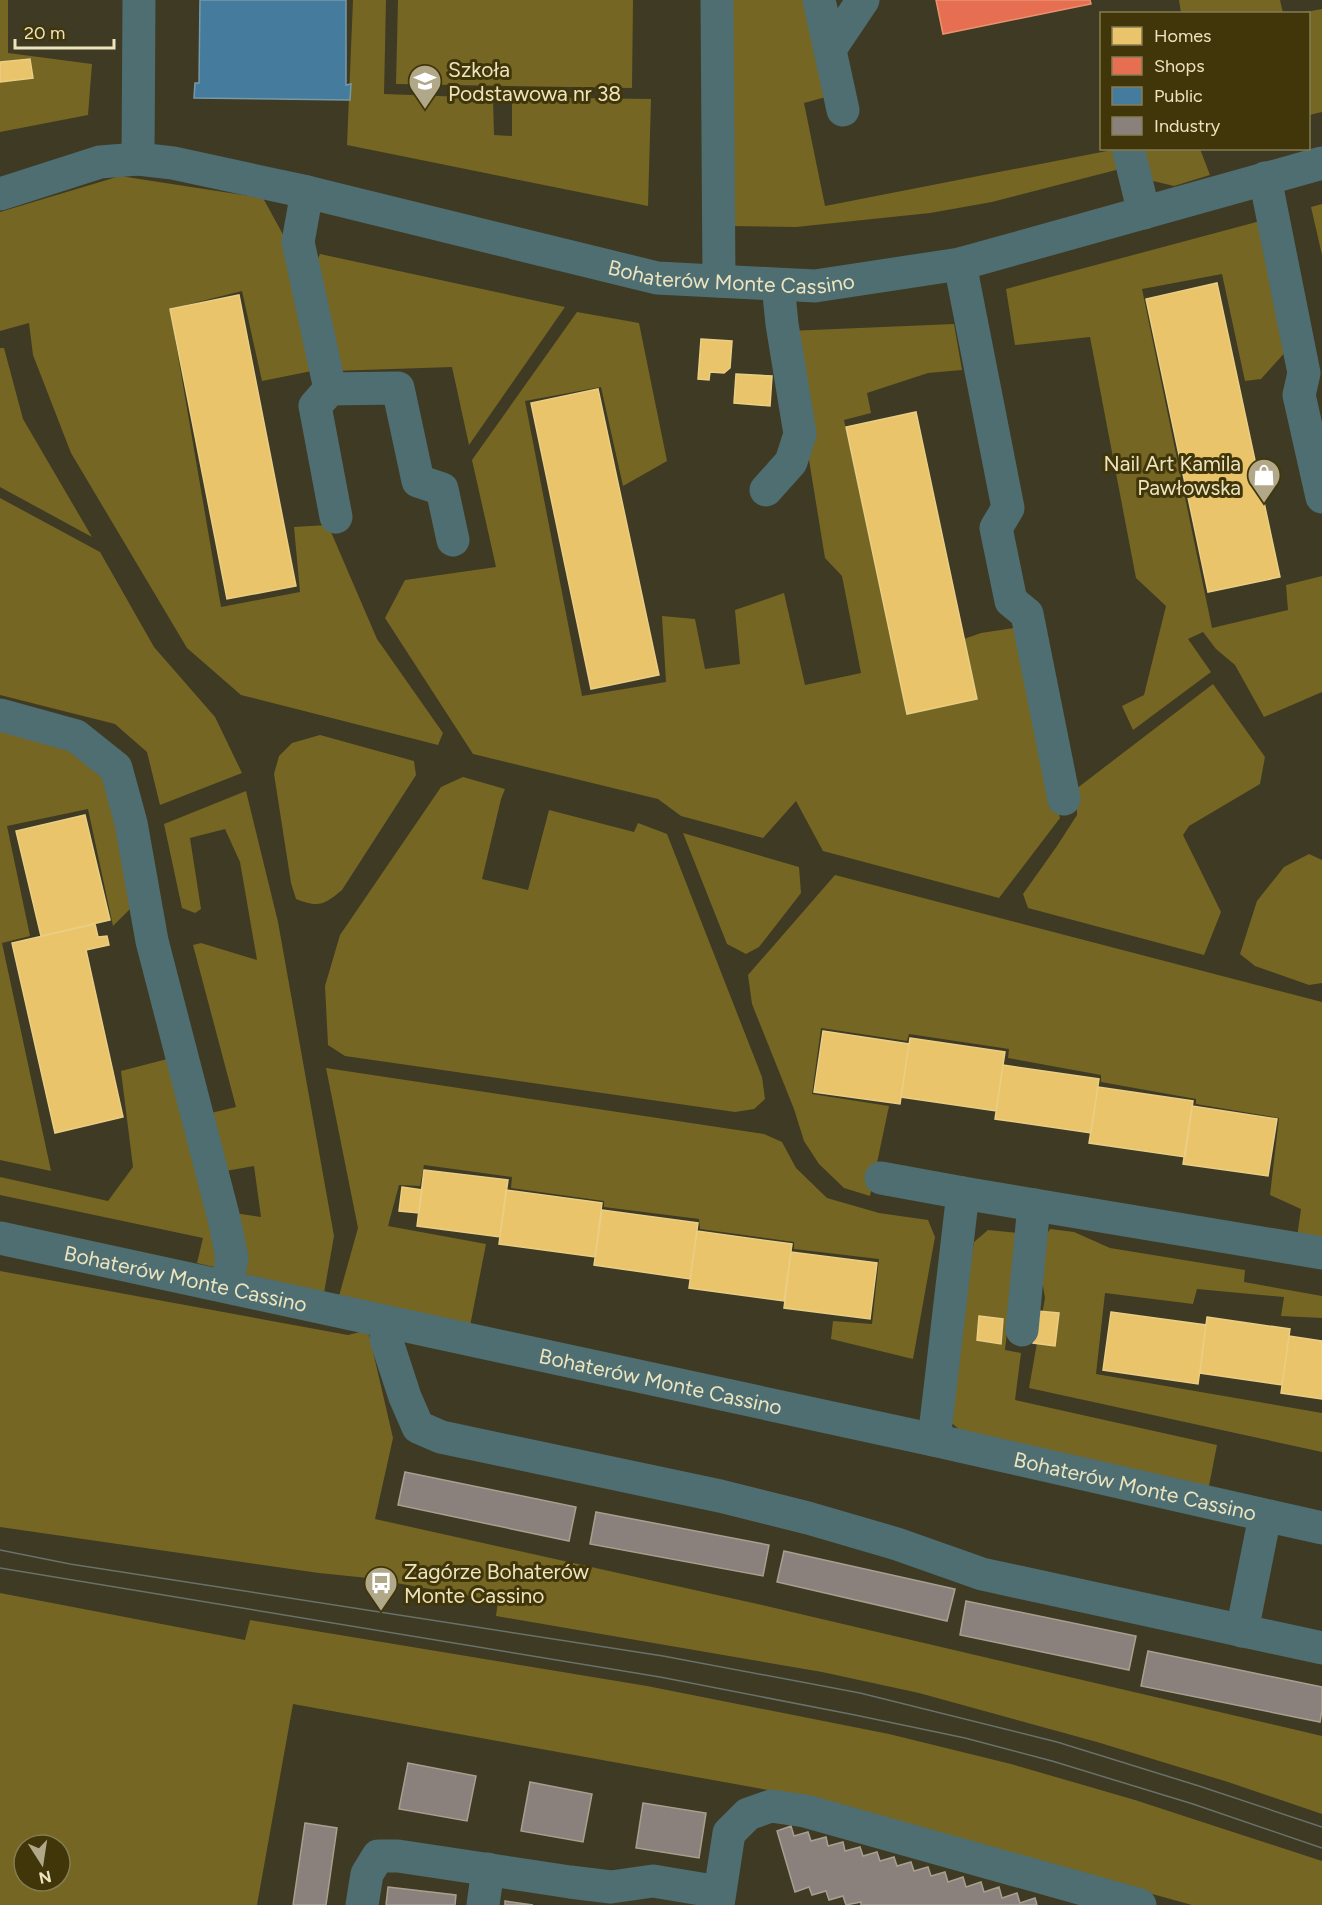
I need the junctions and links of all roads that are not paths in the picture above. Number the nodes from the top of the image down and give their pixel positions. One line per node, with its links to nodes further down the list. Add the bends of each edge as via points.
1 (139, 0): 8 (street)
2 (717, 0): 15 (street)
3 (819, 0): 5 (street)
4 (863, 0): 5 (street)
5 (830, 49): 6 (street)
6 (843, 110)
7 (1128, 150): 13 (street)
8 (138, 159): 11 (street, Bohaterów Monte Cassino); 12 (street, Bohaterów Monte Cassino, via 100,162)
9 (1322, 164): 10 (street, Bohaterów Monte Cassino)
10 (1265, 178): 13 (street, Bohaterów Monte Cassino); 19 (street, via 1304,373 1299,395)
11 (307, 192): 15 (street, Bohaterów Monte Cassino, via 657,278); 17 (street, via 298,242)
12 (0, 194)
13 (1144, 213): 14 (street, Bohaterów Monte Cassino)
14 (960, 264): 16 (street, Bohaterów Monte Cassino, via 815,286); 23 (street, via 1008,508 996,528 1011,601 1027,614)
15 (719, 281): 16 (street, Bohaterów Monte Cassino)
16 (778, 285): 18 (street, via 800,434 791,462)
17 (330, 389): 20 (street, via 315,406); 21 (street, via 398,388 418,481 442,489)
18 (766, 490)
19 (1322, 497)
20 (336, 517)
21 (453, 540)
22 (0, 715): 29 (street, via 76,736 116,768 131,823 152,941 224,1219 232,1258)
23 (1064, 799)
24 (881, 1178): 25 (street)
25 (963, 1192): 26 (street); 32 (street)
26 (1035, 1205): 28 (street); 31 (street)
27 (0, 1238): 29 (street, Bohaterów Monte Cassino)
28 (1322, 1253)
29 (227, 1286): 30 (street, Bohaterów Monte Cassino)
30 (390, 1323): 32 (street, Bohaterów Monte Cassino); 35 (street, via 387,1339 418,1427 441,1437 753,1504 886,1541 982,1574)
31 (1022, 1330)
32 (934, 1440): 33 (street, Bohaterów Monte Cassino)
33 (1265, 1516): 34 (street, Bohaterów Monte Cassino); 35 (street)
34 (1322, 1528)
35 (1242, 1631): 36 (street)
36 (1322, 1648)
37 (488, 1869): 38 (street); 40 (street, via 378,1856 367,1874); 41 (street)
38 (610, 1896): 39 (street, via 653,1881)
39 (718, 1898): 42 (street, via 729,1833 748,1815 771,1806 806,1811)
40 (362, 1905)
41 (483, 1905)
42 (1140, 1905)

